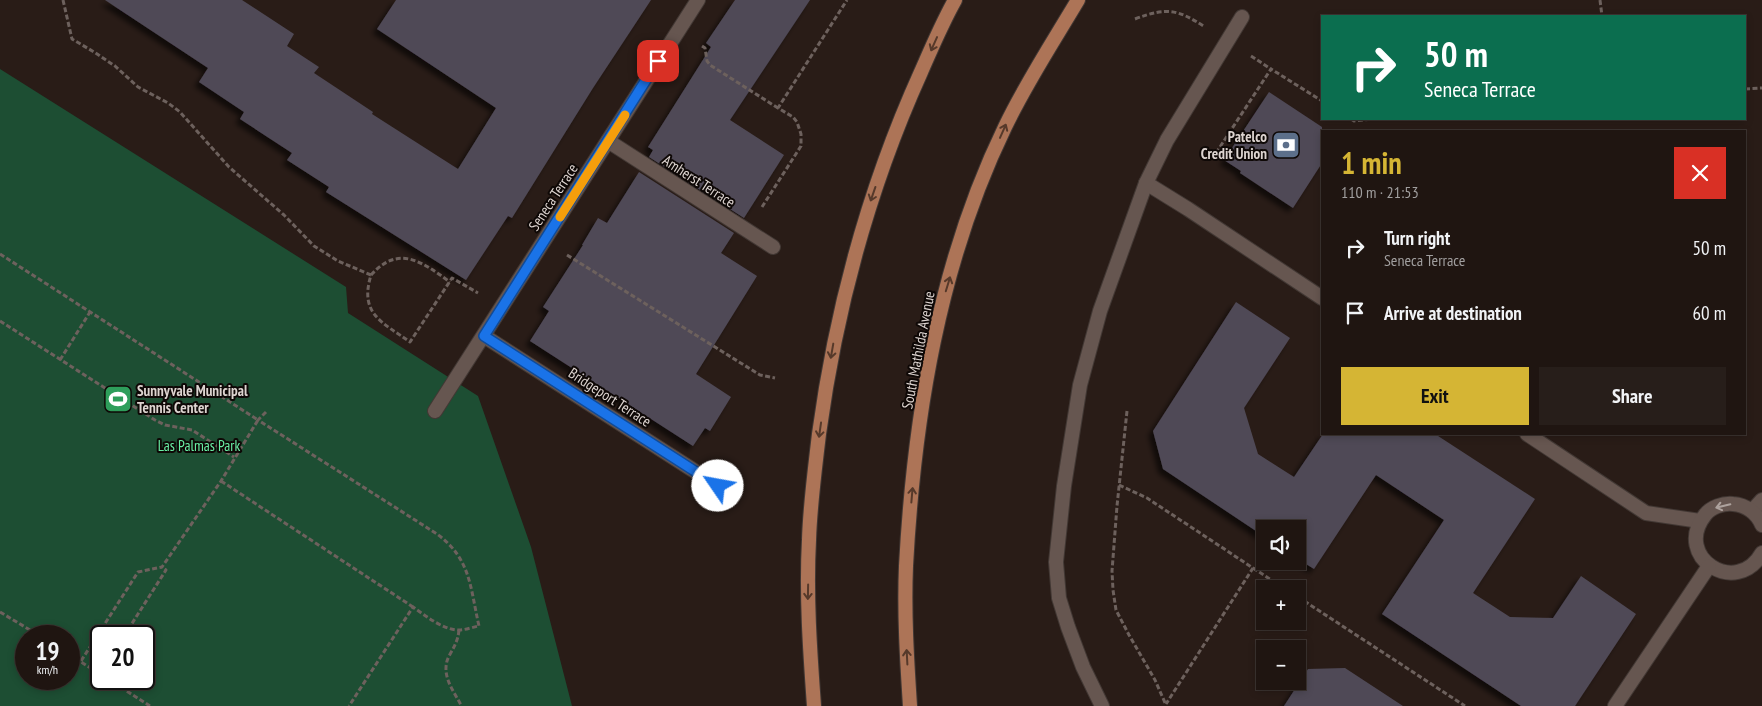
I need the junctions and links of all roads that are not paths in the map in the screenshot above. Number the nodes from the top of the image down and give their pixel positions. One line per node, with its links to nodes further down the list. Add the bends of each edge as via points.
1 (698, 0): 5 (lane, Seneca Terrace)
2 (955, 0): 19 (main road, one-way to 19, via 890,146 849,274 835,335 826,382 809,539 808,608)
3 (1078, 0): 20 (main road, South Mathilda Avenue, one-way to 3, via 906,567 917,440 939,314 971,208 1005,127)
4 (1242, 17): 6 (lane, via 1167,140)
5 (608, 142): 7 (lane, Amherst Terrace); 9 (lane, Seneca Terrace)
6 (1146, 183): 8 (lane); 21 (lane, via 1100,311 1080,385 1056,562 1060,598 1068,627)
7 (773, 248)
8 (1321, 297)
9 (484, 336): 10 (lane, Seneca Terrace); 12 (lane, Bridgeport Terrace)
10 (435, 411)
11 (1529, 435): 15 (lane, via 1646,513)
12 (718, 486)
13 (1762, 500): 14 (lane)
14 (1752, 511): 15 (lane, one-way to 15, via 1742,505 1718,506); 16 (lane)
15 (1700, 521): 18 (lane, via 1697,550)
16 (1762, 525)
17 (1762, 553): 18 (lane, via 1754,564 1732,573)
18 (1710, 566): 22 (lane)
19 (814, 706)
20 (910, 706)
21 (1102, 706)
22 (1616, 706)

